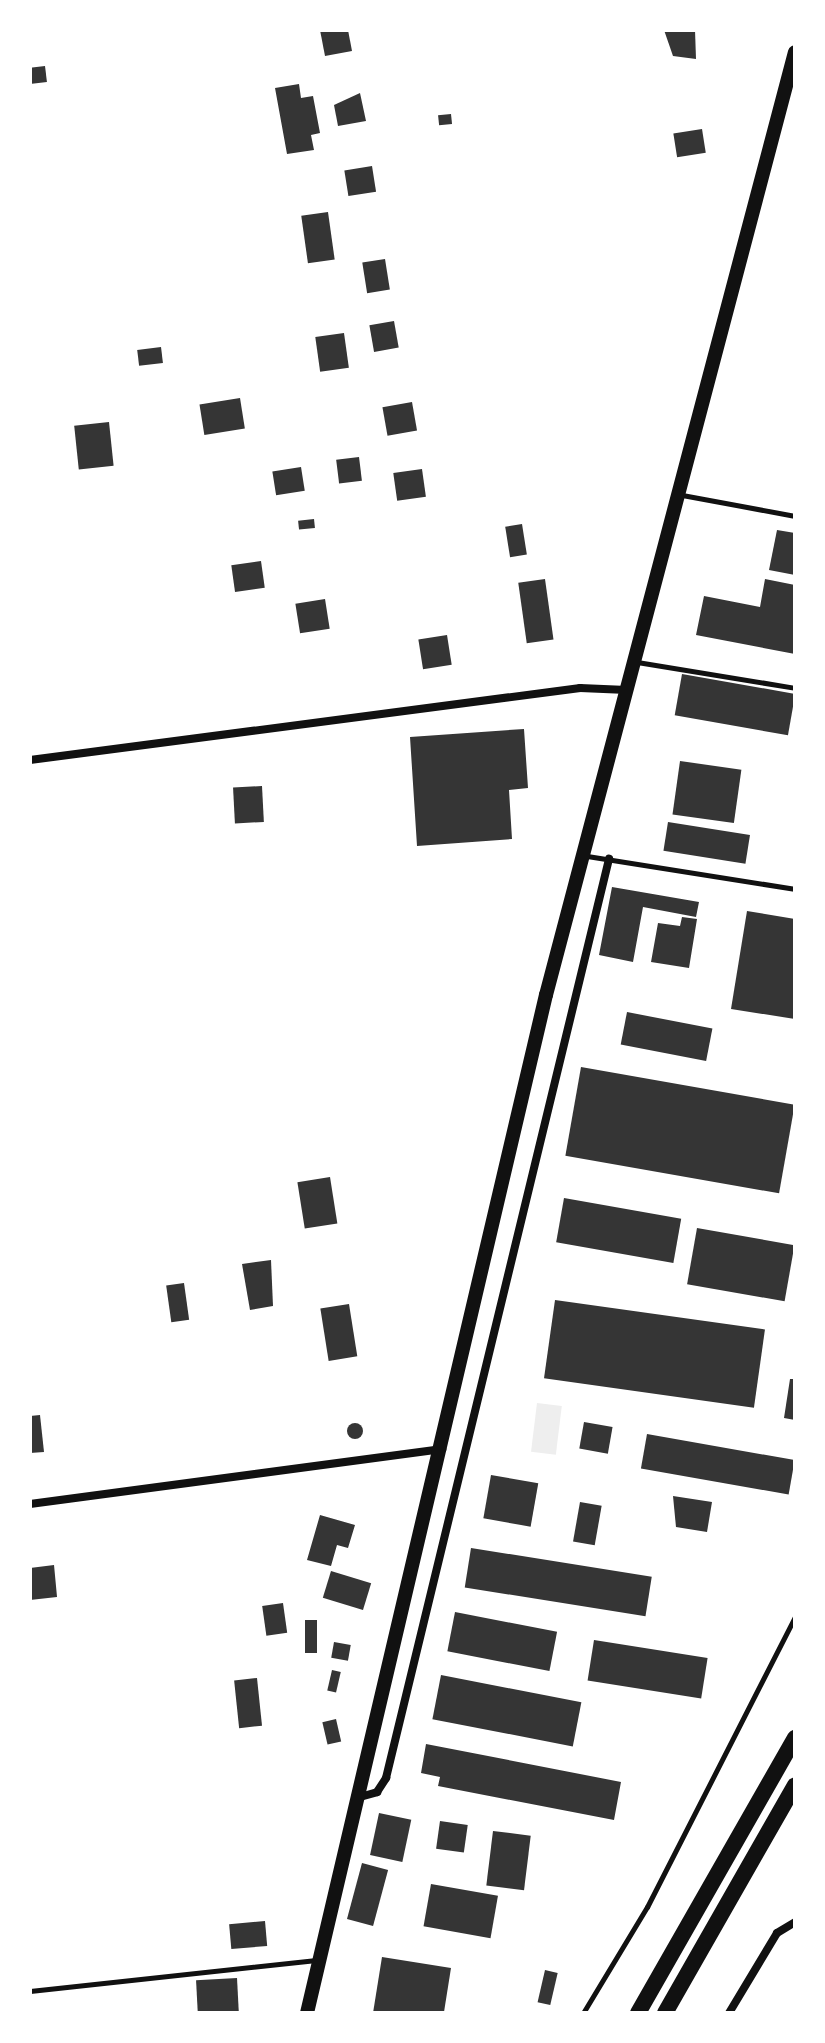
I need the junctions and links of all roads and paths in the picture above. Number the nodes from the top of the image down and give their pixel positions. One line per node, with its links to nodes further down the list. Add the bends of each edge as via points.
1 (795, 52): 2 (main road)
2 (681, 495): 3 (lane); 4 (main road)
3 (795, 516)
4 (636, 661): 5 (lane); 6 (main road)
5 (795, 688)
6 (628, 691): 7 (street, via 580,688); 8 (main road)
7 (30, 760)
8 (583, 855): 9 (lane); 11 (main road)
9 (609, 859): 10 (lane); 16 (street, via 386,1778 377,1792)
10 (795, 889)
11 (442, 1449): 12 (street); 16 (main road)
12 (30, 1504)
13 (795, 1616): 21 (lane, via 647,1907)
14 (795, 1738): 22 (highway)
15 (795, 1785): 23 (highway)
16 (360, 1797): 18 (main road)
17 (795, 1922): 24 (street, via 777,1933)
18 (321, 1960): 19 (lane); 20 (main road)
19 (30, 1991)
20 (307, 2013)
21 (583, 2013)
22 (638, 2013)
23 (665, 2013)
24 (729, 2013)

